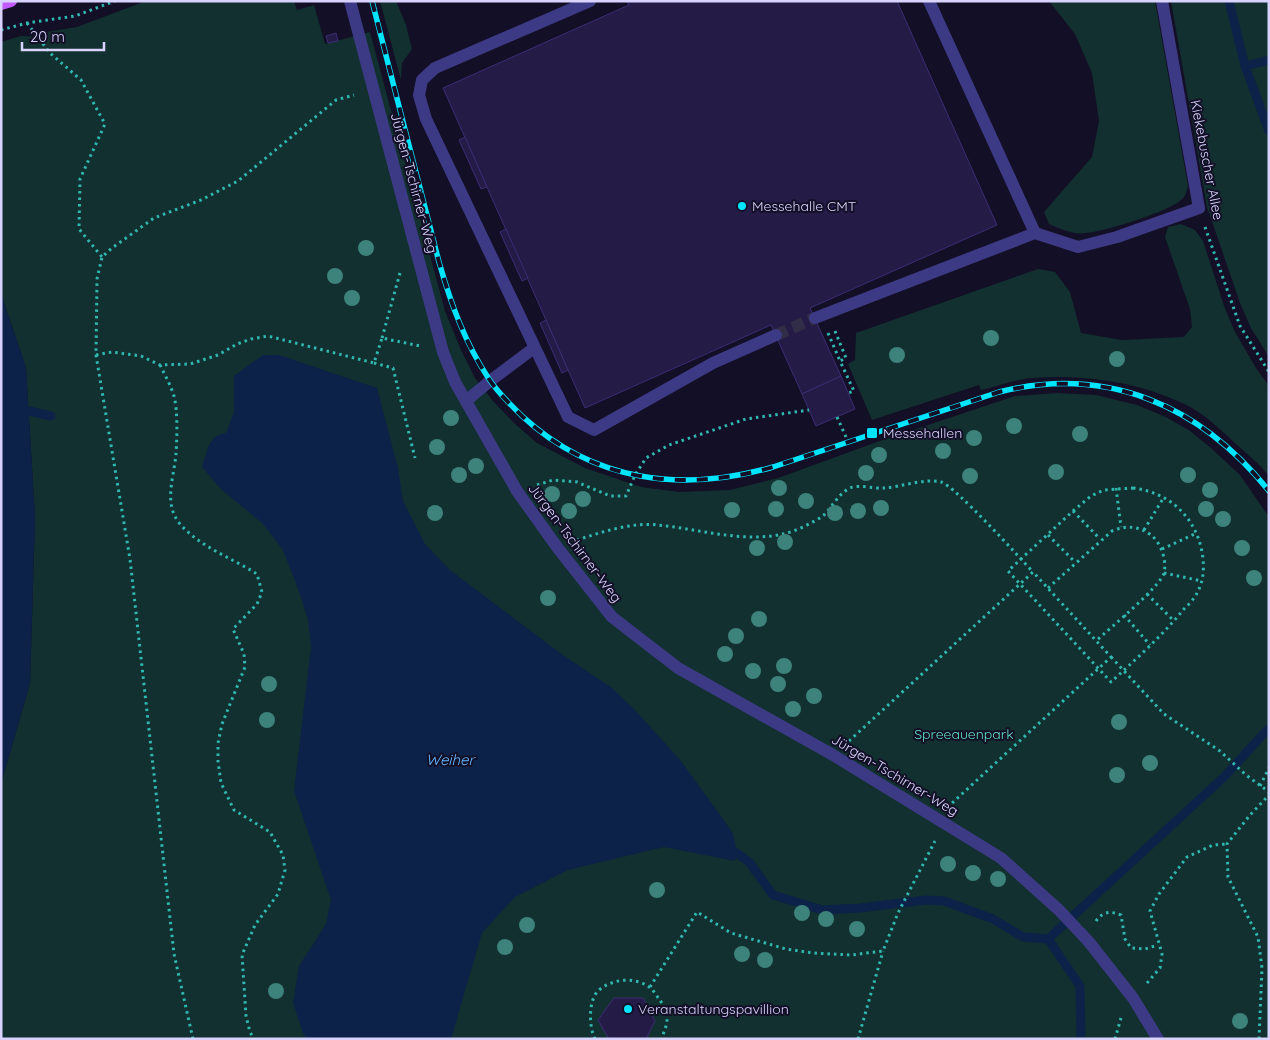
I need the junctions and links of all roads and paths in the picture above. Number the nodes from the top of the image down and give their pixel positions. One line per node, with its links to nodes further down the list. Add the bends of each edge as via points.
1 (11, 1): 7 (main road)
2 (116, 1): 8 (path, via 75,16)
3 (350, 1): 10 (street, Jürgen-Tschirner-Weg)
4 (590, 1): 20 (street, via 436,68 422,80 419,95 426,119)
5 (929, 1): 12 (street)
6 (1162, 1): 11 (street, Kiekebuscher Allee)
7 (1, 4)
8 (27, 23): 9 (path); 13 (path, via 50,53 81,80 105,124 79,187 79,229)
9 (1, 30)
10 (373, 90): 13 (path, via 336,100 238,181 154,218); 21 (street, Jürgen-Tschirner-Weg)
11 (1199, 208): 12 (street, via 1078,247); 26 (path, Kiekebuscher Allee, via 1240,326)
12 (1035, 233): 15 (street)
13 (102, 257): 22 (path, via 97,279)
14 (401, 267): 19 (path)
15 (828, 313): 16 (street); 23 (path, via 846,358)
16 (815, 318)
17 (827, 331): 23 (path)
18 (776, 336): 20 (street, via 713,363 594,430 568,417)
19 (382, 338): 21 (path); 24 (path)
20 (534, 348): 28 (street)
21 (444, 352): 28 (street, Jürgen-Tschirner-Weg)
22 (96, 355): 25 (path, via 112,352 141,356); 71 (path, via 130,559 174,954)
23 (840, 361): 27 (path, via 854,391)
24 (374, 363): 25 (path, via 268,336 237,344 218,355 190,364); 32 (path, via 393,368)
25 (160, 365): 72 (path, via 175,406 176,452 170,492 172,511 180,524 194,536 257,574 262,592 257,604 233,629 244,654 245,667 222,724 218,743 221,783 228,799 234,810 270,832 283,855 285,870 278,894 255,924 242,955 246,1016)
26 (1269, 372)
27 (848, 393)
28 (466, 401): 34 (street, Jürgen-Tschirner-Weg)
29 (808, 410): 34 (path, via 746,419 669,444 646,458 626,496 610,496 577,482 553,480)
30 (837, 417): 31 (path)
31 (846, 437)
32 (414, 458)
33 (1116, 488): 35 (path, via 1148,490); 36 (path, via 1091,496); 37 (path)
34 (517, 491): 42 (street, Jürgen-Tschirner-Weg)
35 (1164, 497): 38 (path); 39 (path, via 1188,518)
36 (1073, 511): 40 (path); 41 (path)
37 (1120, 527): 38 (path); 41 (path)
38 (1144, 530): 43 (path)
39 (1197, 533): 43 (path); 48 (path)
40 (1048, 535): 44 (path); 45 (path)
41 (1100, 540): 45 (path)
42 (557, 547): 44 (path, via 621,527 656,524 731,536 783,534 824,515 840,495 852,487 885,488 916,482 942,482); 59 (street, Jürgen-Tschirner-Weg, via 612,617 678,668)
43 (1162, 549): 47 (path)
44 (1021, 559): 46 (path); 49 (path, via 1008,571)
45 (1075, 562): 50 (path)
46 (1033, 572): 49 (path); 50 (path)
47 (1164, 573): 48 (path); 51 (path)
48 (1202, 581): 53 (path, via 1198,592)
49 (1020, 584): 57 (path); 59 (path)
50 (1048, 588): 54 (path)
51 (1147, 594): 52 (path); 53 (path)
52 (1124, 616): 54 (path); 55 (path)
53 (1174, 621): 55 (path)
54 (1096, 641): 56 (path)
55 (1150, 645): 58 (path)
56 (1111, 658): 57 (path); 58 (path)
57 (1098, 669): 58 (path, via 1110,682); 63 (path)
58 (1123, 670): 61 (path, via 1164,714 1220,751)
59 (834, 754): 63 (street, Jürgen-Tschirner-Weg)
60 (1269, 768): 61 (path)
61 (1260, 786): 62 (path)
62 (1269, 794): 65 (path)
63 (937, 817): 64 (street, Jürgen-Tschirner-Weg)
64 (950, 826): 66 (street, Jürgen-Tschirner-Weg, via 1001,858); 68 (path, via 934,842 898,912)
65 (1227, 844): 67 (path, via 1214,845 1187,857 1159,894 1150,911); 78 (path, via 1228,877 1258,936 1262,968)
66 (1086, 938): 67 (path, via 1097,918 1111,912 1121,915 1124,939 1131,948); 70 (street, Jürgen-Tschirner-Weg)
67 (1158, 945): 70 (path, via 1162,954 1160,968)
68 (883, 951): 69 (path, via 851,955 786,948 731,933 697,912); 75 (path)
69 (650, 987): 73 (path, via 628,980 613,982 597,992 590,1011 591,1031); 74 (path, via 663,1004 667,1020)
70 (1134, 998): 76 (path, via 1119,1021); 77 (street, Jürgen-Tschirner-Weg)
71 (193, 1039)
72 (254, 1039)
73 (595, 1039)
74 (662, 1039)
75 (858, 1039)
76 (1115, 1039)
77 (1158, 1039)
78 (1258, 1039)

